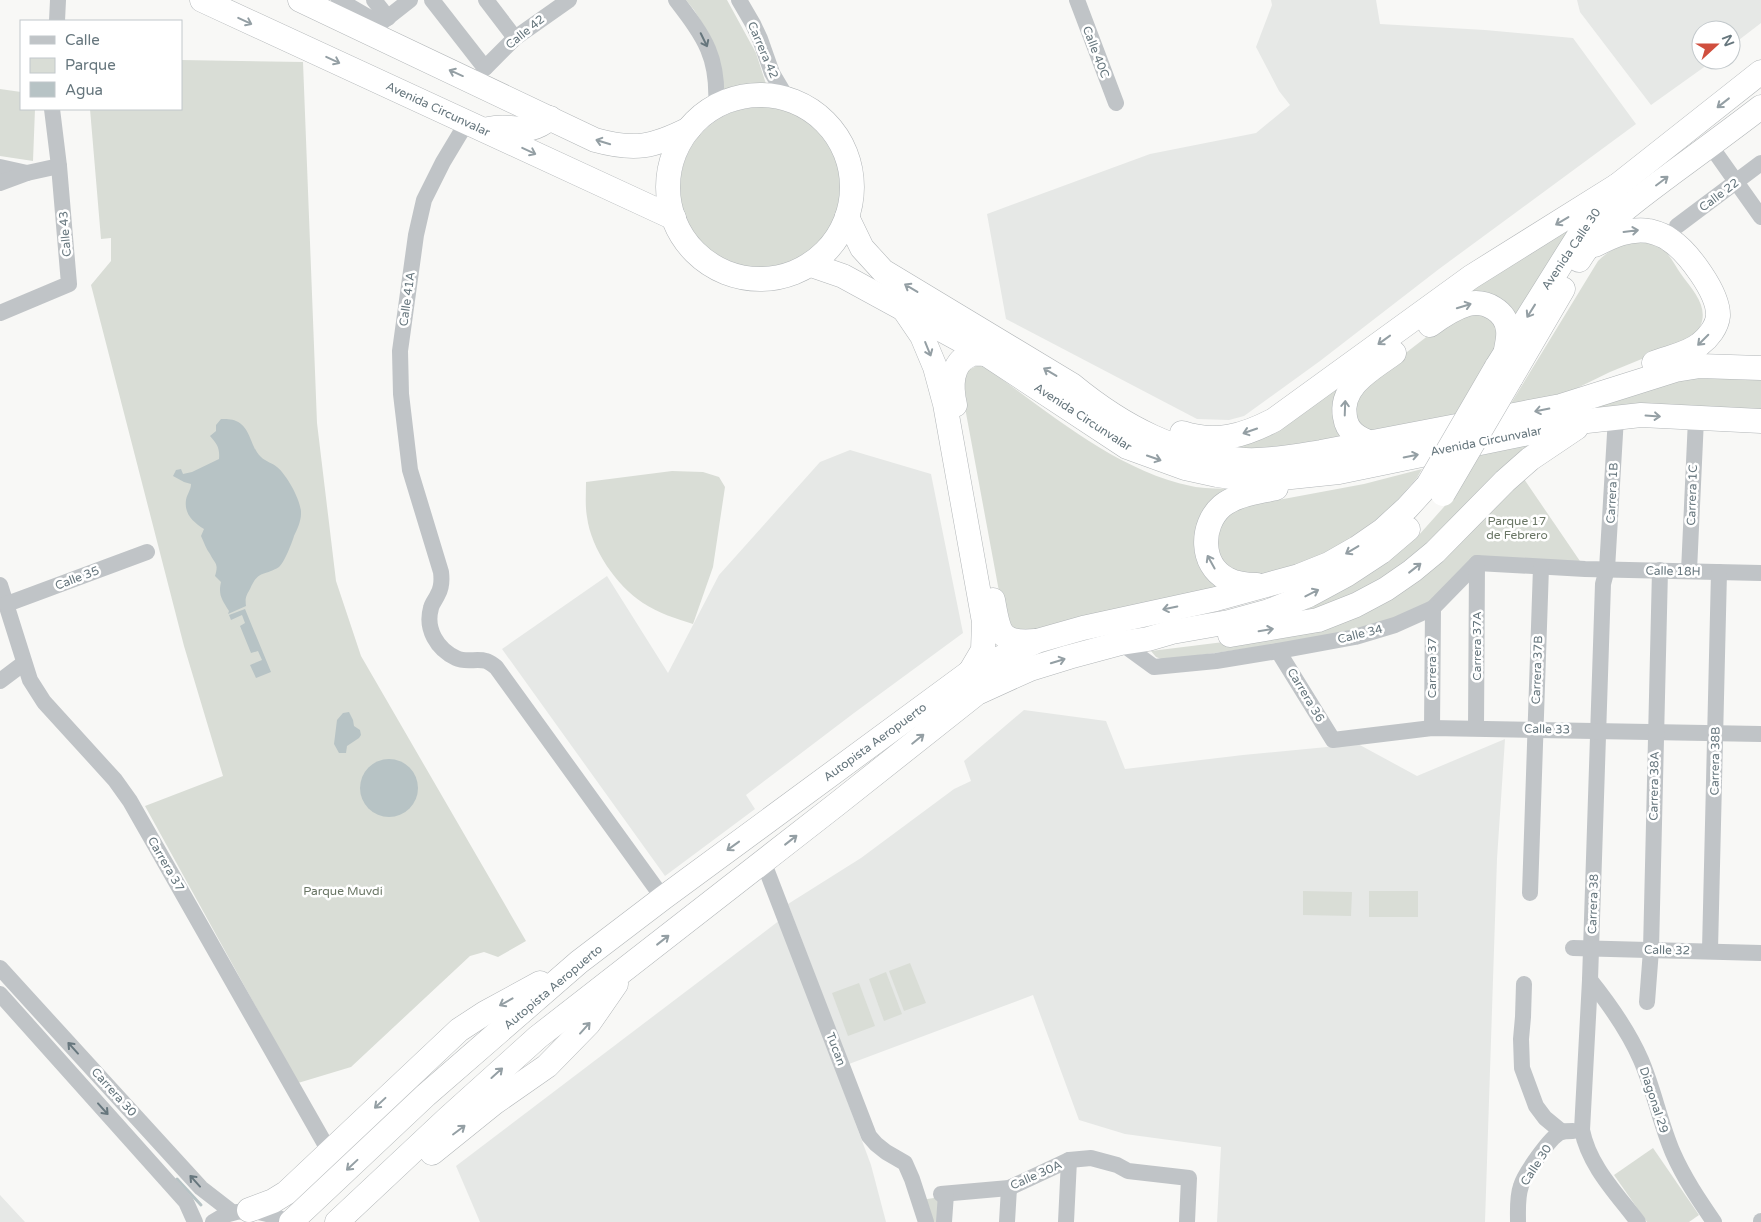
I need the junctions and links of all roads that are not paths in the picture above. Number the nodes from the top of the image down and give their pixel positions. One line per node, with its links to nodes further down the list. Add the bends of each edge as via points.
1 (58, 0): 14 (street)
2 (202, 0): 25 (highway, Avenida Circunvalar, one-way to 25)
3 (300, 0): 15 (highway)
4 (339, 0): 15 (street)
5 (374, 0): 15 (street)
6 (410, 0): 15 (street)
7 (432, 0): 18 (street)
8 (486, 0): 16 (street)
9 (569, 0): 13 (street, Calle 42)
10 (676, 0): 21 (street, one-way to 21, via 701,33 710,53 715,67)
11 (738, 0): 19 (street, Carrera 42, via 757,32 772,73)
12 (1077, 0): 20 (street, Calle 40C)
13 (547, 6): 16 (street, Calle 42)
14 (57, 20)
15 (379, 25): 18 (highway, one-way to 15)
16 (515, 38): 18 (street, Calle 42)
17 (1761, 72): 34 (highway, Avenida Calle 30, one-way to 34)
18 (485, 77): 24 (highway)
19 (788, 100): 21 (highway, via 751,95); 35 (highway, via 820,117 842,146 852,181)
20 (1116, 103)
21 (716, 107): 26 (highway)
22 (1761, 107): 27 (highway, Avenida Calle 30)
23 (52, 110): 29 (street, Calle 43)
24 (550, 118): 25 (highway, via 535,128); 26 (highway, one-way to 24, via 651,145 615,146)
25 (476, 126): 37 (highway, Avenida Circunvalar, one-way to 37); 84 (street, Calle 41A, via 443,162 424,200 400,351 401,394 410,470 441,572 440,593 431,606 431,632 438,646 449,654 459,659 485,660 496,667)
26 (689, 128): 37 (highway, via 679,144 670,171)
27 (1710, 145): 32 (street); 39 (highway, Avenida Calle 30, one-way to 27, via 1629,206)
28 (1761, 163): 32 (street, Calle 22)
29 (59, 166): 31 (street); 42 (street, Calle 43, via 69,284)
30 (0, 167): 31 (street)
31 (27, 173): 33 (street)
32 (1737, 182): 36 (street); 38 (street, Calle 22)
33 (0, 183)
34 (1618, 185): 44 (highway, Avenida Calle 30, one-way to 44, via 1593,213); 46 (highway, one-way to 46, via 1471,277 1274,420 1254,431 1216,439 1197,438 1173,430 1098,393)
35 (848, 217): 40 (highway, via 833,244); 46 (highway, Avenida Circunvalar, one-way to 35, via 883,271 862,248)
36 (1761, 217)
37 (674, 218): 40 (highway, via 696,253 731,275 772,279)
38 (1676, 226)
39 (1586, 249): 44 (highway, Avenida Calle 30); 47 (highway, one-way to 47, via 1626,232 1642,230 1664,236 1682,250 1706,282 1714,296 1718,315 1713,330 1696,348 1648,365)
40 (811, 265): 41 (highway, Avenida Circunvalar, via 843,276)
41 (902, 308): 43 (highway, Avenida Circunvalar); 72 (highway, one-way to 72, via 922,336 945,404 984,622 983,650)
42 (0, 313)
43 (986, 354): 53 (highway, Avenida Circunvalar, one-way to 53, via 1127,447 1176,465 1252,480); 68 (highway, via 971,354 961,361 953,375 952,390 1001,632 1018,642)
44 (1504, 365): 52 (highway, one-way to 44, via 1358,438 1346,424 1344,407 1347,393 1357,381 1453,310 1479,303 1500,313 1508,334); 54 (highway, Autopista Aeropuerto, bridge)
45 (1761, 368): 47 (highway, via 1700,366 1675,370)
46 (1072, 385): 52 (highway, Avenida Circunvalar, via 1100,408 1138,430 1172,445 1216,456 1246,460 1288,457)
47 (1589, 396): 52 (highway, Avenida Circunvalar, one-way to 52, via 1561,406)
48 (1616, 417): 49 (highway, Avenida Circunvalar, one-way to 49); 50 (highway, Avenida Circunvalar); 58 (street, Carrera 1B)
49 (1696, 419): 51 (highway, Avenida Circunvalar); 60 (street, Carrera 1C)
50 (1587, 421): 53 (highway, Avenida Circunvalar, one-way to 50); 67 (highway, one-way to 50, via 1174,640 1278,628 1318,620 1356,604 1412,571 1524,465)
51 (1761, 421)
52 (1371, 443)
53 (1339, 472): 64 (highway, one-way to 53, via 1236,583 1217,571 1206,550 1207,531 1212,519 1223,506 1240,497)
54 (1436, 489): 64 (highway, Autopista Aeropuerto, one-way to 64, via 1357,548 1329,564); 67 (highway, Autopista Aeropuerto, one-way to 54, via 1237,620 1308,595 1381,552 1414,524)
55 (147, 552): 65 (street, Calle 35)
56 (1477, 564): 57 (street); 66 (street, Calle 34); 75 (street, Carrera 37A)
57 (1541, 567): 58 (street, Calle 18H); 76 (street, Carrera 37B)
58 (1607, 569): 59 (street, Calle 18H); 77 (street, Carrera 38, via 1603,584)
59 (1660, 570): 60 (street, Calle 18H); 78 (street, Carrera 38A)
60 (1689, 571): 61 (street, Calle 18H)
61 (1719, 572): 62 (street, Calle 18H); 79 (street, Carrera 38B)
62 (1761, 573)
63 (0, 585): 65 (street, Carrera 37)
64 (1268, 586): 68 (highway, Autopista Aeropuerto, one-way to 68)
65 (7, 604): 71 (street, Carrera 37)
66 (1433, 608): 70 (street, Calle 34, via 1395,625 1355,637); 74 (street, Carrera 37)
67 (1148, 639): 69 (highway, Autopista Aeropuerto)
68 (1037, 641): 72 (highway, Autopista Aeropuerto)
69 (1121, 643): 70 (street, Calle 34, via 1154,667); 82 (highway, Autopista Aeropuerto, one-way to 69, via 977,693 1030,669)
70 (1278, 651): 81 (street, Carrera 36)
71 (24, 663): 73 (street); 99 (street, Carrera 37, via 44,702 130,801)
72 (970, 672): 84 (highway, Autopista Aeropuerto, one-way to 84)
73 (0, 681)
74 (1432, 728): 75 (street, Calle 33); 81 (street, Calle 33)
75 (1476, 728): 76 (street, Calle 33)
76 (1535, 729): 77 (street, Calle 33); 83 (street, Carrera 37B)
77 (1598, 730): 78 (street, Calle 33); 86 (street, Carrera 38)
78 (1656, 731): 79 (street, Calle 33); 87 (street, Carrera 38A)
79 (1715, 733): 80 (street, Calle 33); 88 (street, Carrera 38B)
80 (1761, 734)
81 (1333, 740)
82 (763, 861): 92 (highway, Autopista Aeropuerto, one-way to 82); 108 (street, Tucan, via 869,1136 886,1152 905,1163)
83 (1530, 892)
84 (663, 898): 90 (highway, Autopista Aeropuerto)
85 (1573, 948): 86 (street, Calle 32)
86 (1591, 948): 87 (street, Calle 32); 93 (street, Carrera 38)
87 (1650, 950): 88 (street, Calle 32); 96 (street, Carrera 38A)
88 (1710, 950): 89 (street, Calle 32)
89 (1761, 953)
90 (579, 962): 99 (highway, one-way to 99, via 459,1030); 105 (highway, Autopista Aeropuerto, one-way to 105, via 426,1095)
91 (0, 968): 102 (street, Carrera 30, one-way to 91, via 201,1188)
92 (624, 970): 106 (highway, Autopista Aeropuerto, one-way to 92, via 538,1037); 107 (highway, one-way to 92, via 449,1138 547,1066 589,1024)
93 (1590, 980): 97 (street, Carrera 38); 115 (street, Diagonal 29, via 1610,1005 1642,1061 1674,1154)
94 (1524, 984): 98 (street, via 1522,1068 1536,1106)
95 (0, 994): 103 (street, Carrera 30, one-way to 103, via 186,1202)
96 (1648, 1002)
97 (1582, 1130): 98 (street); 114 (street, Carrera 38, via 1591,1158)
98 (1562, 1132): 113 (street, Calle 30, via 1556,1135 1521,1184)
99 (329, 1151): 102 (highway, via 286,1193 273,1201)
100 (1069, 1160): 101 (street, Calle 30A); 111 (street); 112 (street, Calle 30A, via 1091,1158 1128,1171 1189,1178)
101 (1009, 1188): 109 (street, Calle 30A, via 943,1194); 110 (street)
102 (241, 1211): 104 (street); 105 (street, via 261,1212)
103 (195, 1222)
104 (213, 1222)
105 (290, 1222)
106 (337, 1222)
107 (359, 1222)
108 (926, 1222)
109 (944, 1222)
110 (1007, 1222)
111 (1066, 1222)
112 (1186, 1222)
113 (1518, 1222)
114 (1638, 1222)
115 (1714, 1222)

